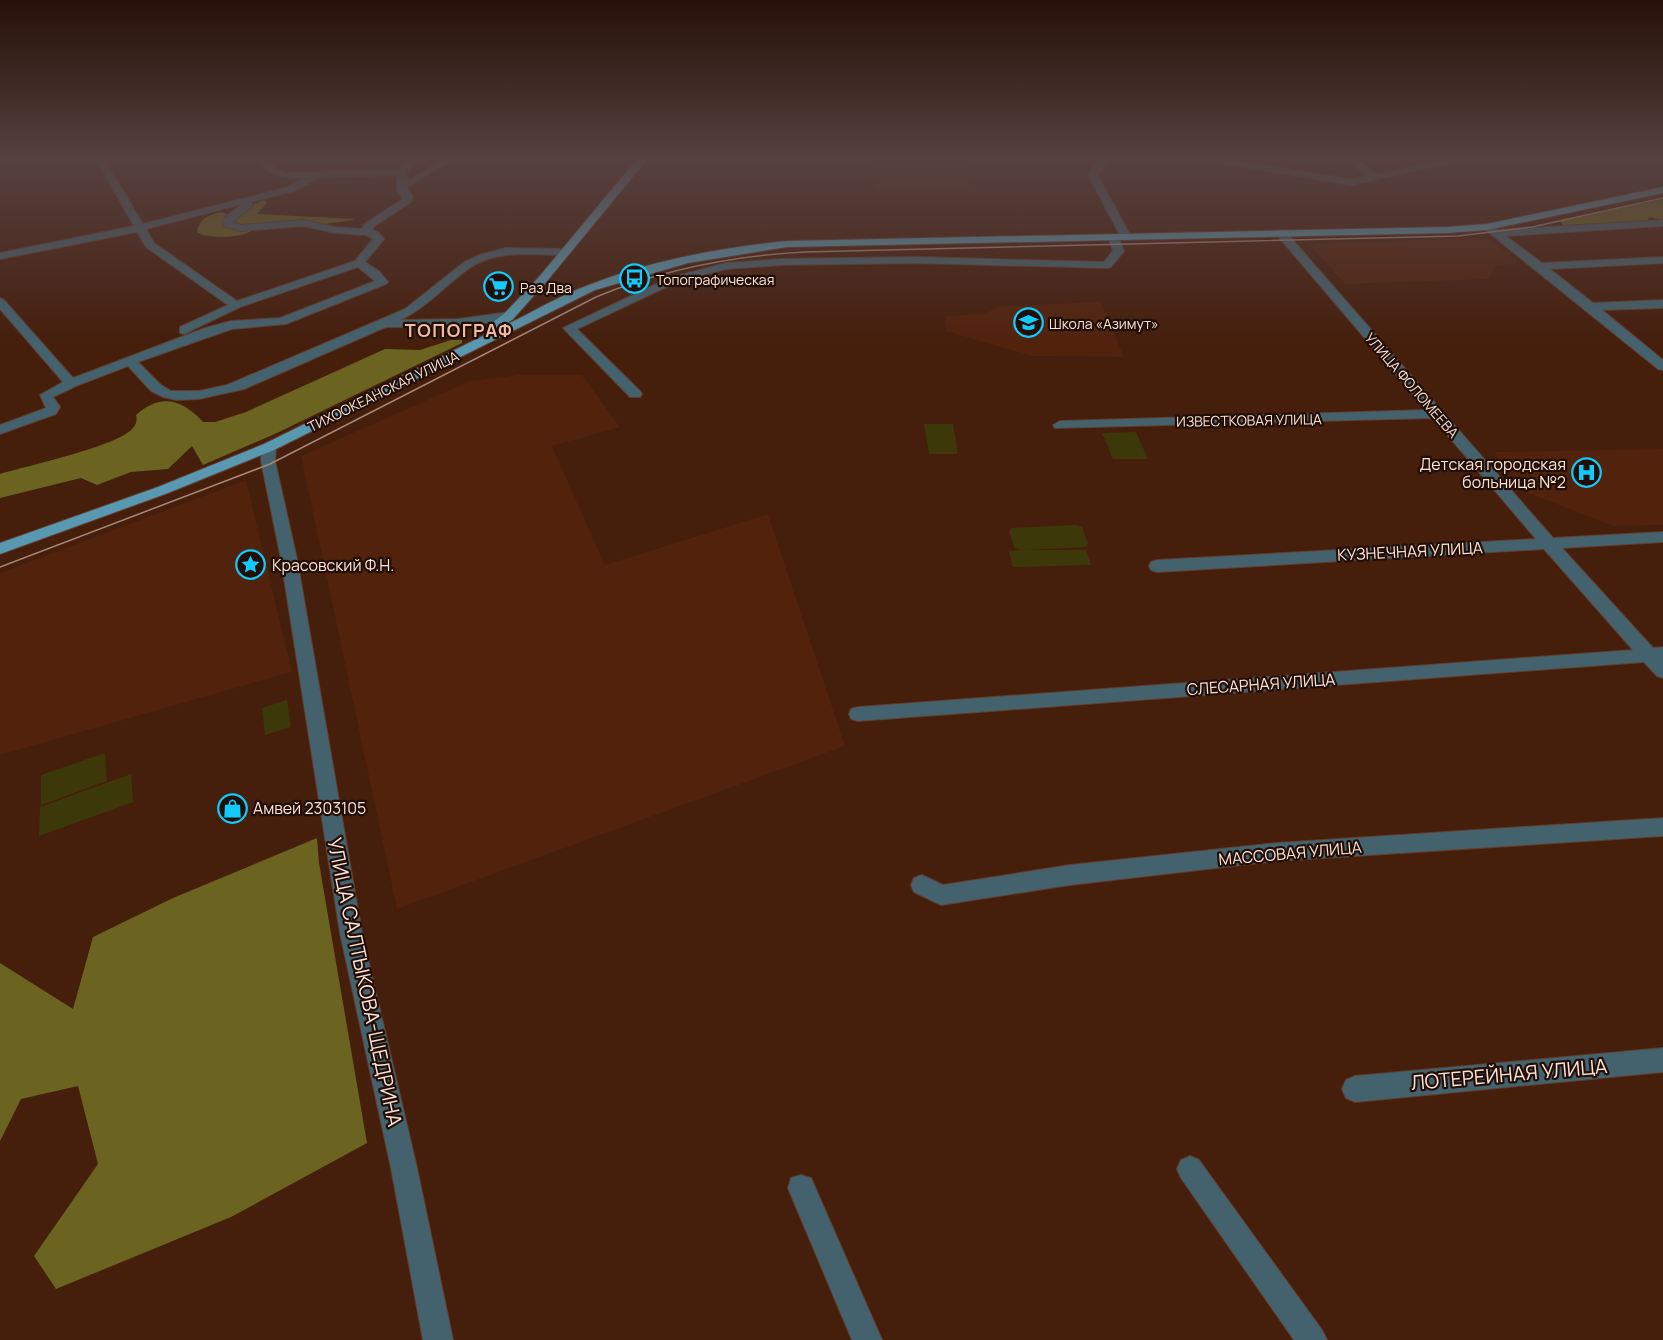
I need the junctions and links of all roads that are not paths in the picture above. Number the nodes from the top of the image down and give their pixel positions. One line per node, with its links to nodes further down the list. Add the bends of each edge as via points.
1 (134, 220): 10 (street)
2 (172, 220): 10 (street)
3 (228, 220): 11 (street, via 228,224 240,228 303,223)
4 (378, 220): 11 (street, via 368,226)
5 (593, 220): 15 (main road)
6 (1112, 220): 14 (street)
7 (1519, 220): 9 (main road, ТИХООКЕАНСКАЯ УЛИЦА)
8 (1663, 223): 13 (street)
9 (1487, 226): 12 (main road, ТИХООКЕАНСКАЯ УЛИЦА); 13 (street)
10 (139, 228): 16 (street); 24 (street, via 150,245)
11 (367, 232): 18 (street, via 379,239)
12 (1281, 233): 14 (main road, ТИХООКЕАНСКАЯ УЛИЦА); 34 (street, УЛИЦА ФОЛОМЕЕВА)
13 (1498, 233): 19 (street)
14 (1119, 237): 21 (main road, ТИХООКЕАНСКАЯ УЛИЦА, via 762,247 662,265); 33 (street, via 1119,251 1107,265 917,260 782,262 726,266 673,279 569,328)
15 (566, 252): 20 (main road); 27 (street, via 512,251 483,257 467,265 419,306)
16 (0, 256)
17 (1663, 260): 19 (street)
18 (359, 263): 24 (street); 28 (street, via 382,282 293,318 218,328)
19 (1540, 266): 25 (street)
20 (547, 288): 21 (main road, via 574,293); 26 (main road)
21 (591, 288): 29 (main road, ТИХООКЕАНСКАЯ УЛИЦА)
22 (0, 302): 32 (street)
23 (1663, 304): 25 (street)
24 (236, 305): 28 (street, via 158,342)
25 (1592, 308): 31 (street)
26 (509, 316): 27 (street, via 458,323); 29 (main road)
27 (386, 325): 30 (street, via 239,386 212,393 162,393)
28 (156, 351): 30 (street)
29 (463, 352): 37 (main road, ТИХООКЕАНСКАЯ УЛИЦА)
30 (130, 361): 32 (street)
31 (1663, 366)
32 (71, 383): 36 (street, via 47,395 53,406 51,411)
33 (635, 394)
34 (1437, 414): 35 (street, ИЗВЕСТКОВАЯ УЛИЦА); 39 (street, УЛИЦА ФОЛОМЕЕВА)
35 (1060, 425)
36 (0, 430)
37 (269, 447): 40 (main road, ТИХООКЕАНСКАЯ УЛИЦА); 51 (street, УЛИЦА САЛТЫКОВА-ЩЕДРИНА, via 268,461 289,559 351,933)
38 (1663, 537): 39 (street, КУЗНЕЧНАЯ УЛИЦА)
39 (1548, 543): 41 (street, КУЗНЕЧНАЯ УЛИЦА); 42 (street, УЛИЦА ФОЛОМЕЕВА)
40 (0, 549)
41 (1158, 566)
42 (1655, 655): 43 (street, УЛИЦА ФОЛОМЕЕВА); 44 (street, СЛЕСАРНАЯ УЛИЦА)
43 (1663, 671)
44 (858, 714)
45 (1663, 827): 46 (street, МАССОВАЯ УЛИЦА, via 1277,852 1070,875 941,895)
46 (922, 885)
47 (1663, 1060): 48 (street, ЛОТЕРЕЙНАЯ УЛИЦА)
48 (1355, 1089)
49 (1190, 1169): 53 (street)
50 (801, 1188): 52 (street)
51 (438, 1340)
52 (867, 1340)
53 (1312, 1340)

